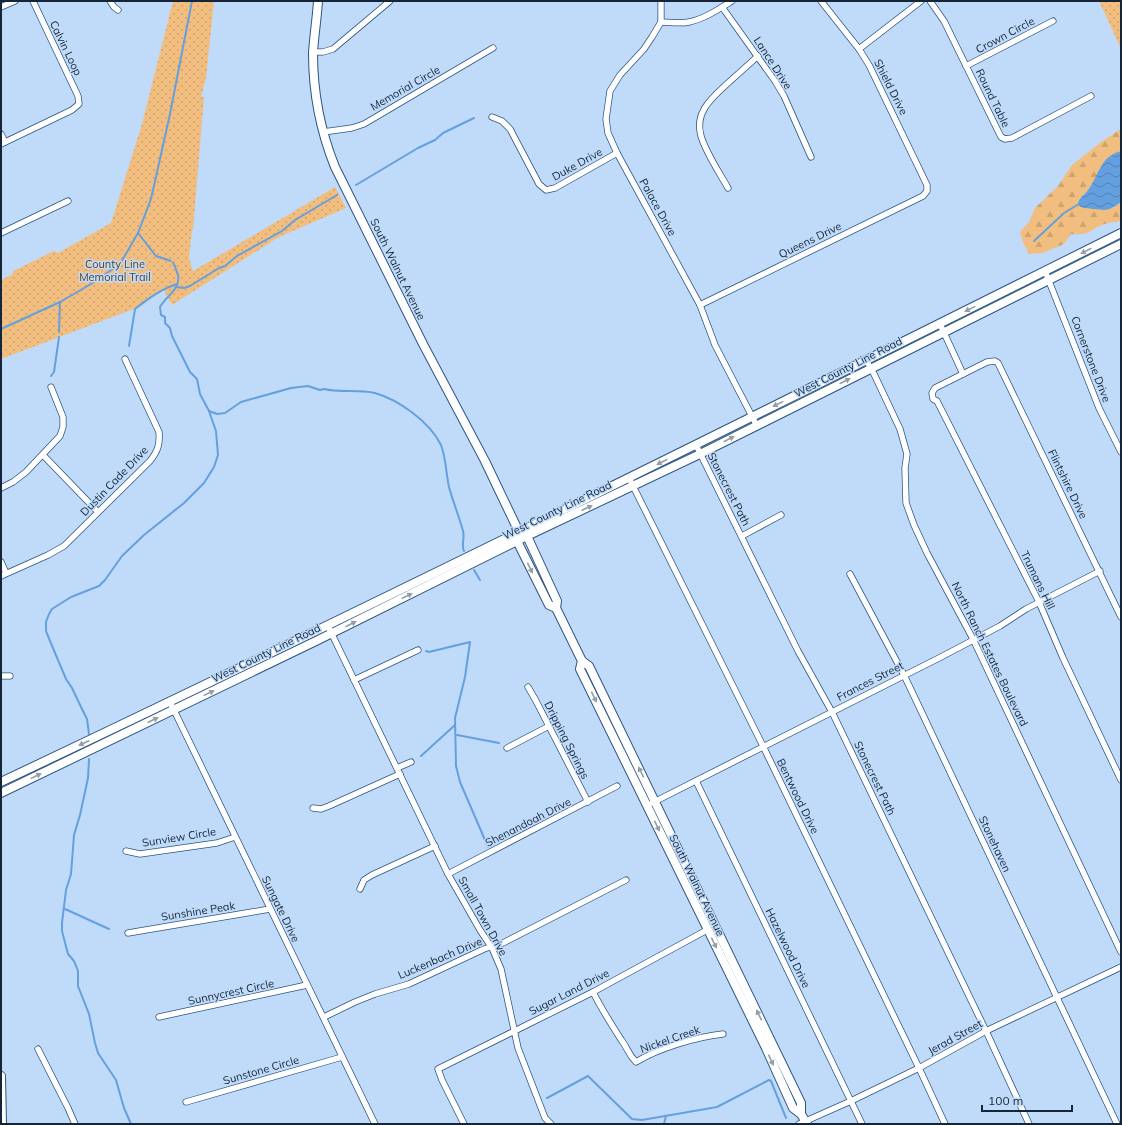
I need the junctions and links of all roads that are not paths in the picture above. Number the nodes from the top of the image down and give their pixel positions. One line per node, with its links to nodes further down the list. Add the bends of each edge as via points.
1 (14, 1): 11 (street)
2 (32, 1): 25 (street, Calvin Loop, via 79,98 79,104 72,110)
3 (110, 1): 13 (street)
4 (318, 1): 18 (main road, South Walnut Avenue)
5 (390, 1): 18 (street, via 333,49)
6 (661, 1): 15 (street)
7 (732, 1): 12 (street)
8 (820, 1): 17 (street, Shield Drive)
9 (921, 1): 17 (street)
10 (930, 1): 20 (street, Round Table, via 944,21)
11 (1, 7)
12 (722, 7): 15 (street, via 691,22); 19 (street, Lance Drive)
13 (118, 10)
14 (1053, 21): 20 (street, Crown Circle)
15 (661, 22): 26 (street, Palace Drive, via 644,49 620,75 610,91 606,119 608,133)
16 (493, 48): 23 (street, Memorial Circle, via 364,124)
17 (859, 49): 29 (street, Shield Drive, via 874,74 928,185)
18 (313, 52): 23 (main road, South Walnut Avenue, via 316,100)
19 (758, 56): 27 (street, Lance Drive, via 780,89); 28 (street, via 711,99 702,111 700,119 703,142)
20 (966, 66): 21 (street, Round Table, via 998,134 1005,139 1012,138)
21 (1091, 96)
22 (492, 117): 26 (street, Duke Drive, via 502,121 510,129 540,184 546,190 555,188)
23 (323, 132): 54 (main road, South Walnut Avenue, via 335,167)
24 (1, 134): 25 (street)
25 (3, 143)
26 (617, 153): 35 (street, Palace Drive)
27 (811, 157)
28 (728, 188)
29 (927, 191): 35 (street, Queens Drive, via 923,196)
30 (68, 201): 31 (street)
31 (1, 233)
32 (1121, 233): 34 (main road, West County Line Road, one-way to 34)
33 (1121, 244): 34 (main road, West County Line Road)
34 (1047, 275): 36 (main road, West County Line Road, one-way to 36); 37 (main road, West County Line Road); 46 (street, Cornerstone Drive, via 1099,408)
35 (700, 305): 43 (street, Palace Drive, via 715,345)
36 (940, 324): 37 (street); 39 (main road, West County Line Road)
37 (944, 332): 40 (main road, West County Line Road); 41 (street)
38 (125, 359): 52 (street, Dustin Cade Drive, via 156,426 159,446 150,460)
39 (866, 360): 40 (street, North Ranch Estates Boulevard); 43 (main road, West County Line Road, one-way to 43)
40 (871, 368): 44 (main road, West County Line Road, one-way to 40); 66 (street, North Ranch Estates Boulevard, via 900,429 906,454 905,495 911,517 927,553)
41 (963, 374): 59 (street, Flintshire Drive, via 987,362 995,361 1001,368); 62 (street, Trumans Hill, via 938,386 932,393 933,399 938,401)
42 (51, 387): 48 (street, via 62,413 63,427 58,440)
43 (752, 416): 44 (street, Palace Drive); 45 (main road, West County Line Road)
44 (757, 426): 47 (main road, West County Line Road, one-way to 44)
45 (696, 445): 47 (street, Stonecrest Path); 49 (main road, West County Line Road, one-way to 49)
46 (1121, 452)
47 (700, 454): 50 (main road, West County Line Road); 56 (street, Stonecrest Path)
48 (43, 455): 51 (street, via 22,475); 52 (street)
49 (629, 478): 50 (street, Bentwood Drive); 54 (main road, West County Line Road)
50 (633, 486): 55 (main road, West County Line Road, one-way to 50); 79 (street, Bentwood Drive)
51 (1, 488)
52 (98, 512): 61 (street, Dustin Cade Drive, via 64,546)
53 (781, 515): 56 (street)
54 (519, 532): 55 (main road); 57 (main road); 65 (main road, West County Line Road)
55 (527, 536): 57 (main road, West County Line Road); 63 (main road, South Walnut Avenue, via 557,601)
56 (742, 536): 76 (street, Stonecrest Path, via 798,651)
57 (517, 541): 63 (main road, South Walnut Avenue, one-way to 63, via 548,605); 65 (main road, West County Line Road, one-way to 57)
58 (1, 562): 61 (street)
59 (1100, 571): 62 (street, Frances Street); 64 (street, Flintshire Drive)
60 (850, 574): 69 (street, Stonehaven)
61 (4, 575)
62 (1039, 602): 66 (street, Frances Street); 83 (street, Trumans Hill)
63 (556, 608): 68 (main road, South Walnut Avenue)
64 (1121, 617)
65 (330, 630): 72 (street, Small Town Drive); 74 (main road, West County Line Road); 75 (main road, West County Line Road, one-way to 65)
66 (973, 639): 69 (street, Frances Street); 102 (street, North Ranch Estates Boulevard)
67 (418, 650): 72 (street)
68 (582, 661): 89 (main road, South Walnut Avenue, one-way to 68, via 589,666); 90 (main road, South Walnut Avenue, one-way to 90, via 580,669)
69 (904, 675): 76 (street, Frances Street); 106 (street, Stonehaven)
70 (1, 676): 71 (street)
71 (10, 676)
72 (354, 680): 82 (street, Small Town Drive)
73 (528, 687): 77 (street, Dripping Springs)
74 (170, 702): 75 (street, Sungate Drive); 78 (main road, West County Line Road)
75 (174, 710): 78 (main road, West County Line Road, one-way to 75); 92 (street, Sungate Drive)
76 (832, 712): 79 (street, Frances Street); 109 (street, Stonecrest Path)
77 (549, 726): 80 (street); 88 (street, Dripping Springs)
78 (107, 737): 85 (main road, West County Line Road, one-way to 85); 87 (main road, West County Line Road, one-way to 78)
79 (763, 746): 84 (street, Frances Street); 114 (street, Bentwood Drive)
80 (507, 748)
81 (411, 762): 82 (street)
82 (399, 771): 91 (street, via 329,806); 93 (street, Small Town Drive)
83 (1121, 780)
84 (696, 781): 89 (street, Frances Street); 116 (street, Hazelwood Drive)
85 (1, 782)
86 (617, 786): 88 (street, Shenandoah Drive)
87 (1, 793)
88 (588, 802): 95 (street, Shenandoah Drive)
89 (656, 802): 90 (street, Frances Street); 118 (main road, South Walnut Avenue, one-way to 89, via 801,1103)
90 (646, 805): 99 (main road, South Walnut Avenue, one-way to 99)
91 (313, 808)
92 (235, 837): 94 (street, Sunview Circle, via 217,843 140,854); 98 (street, Sungate Drive)
93 (435, 846): 95 (street, Small Town Drive); 97 (street, via 364,880)
94 (126, 851)
95 (448, 874): 101 (street, Small Town Drive)
96 (626, 880): 101 (street, Luckenbach Drive)
97 (360, 889)
98 (270, 909): 100 (street, Sunshine Peak); 104 (street, Sungate Drive)
99 (707, 930): 105 (street, Sugar Land Drive); 118 (main road, South Walnut Avenue, one-way to 118, via 793,1108)
100 (128, 933)
101 (491, 947): 107 (street, Luckenbach Drive, via 409,984 375,994); 110 (street, Small Town Drive, via 501,969)
102 (1121, 952)
103 (1121, 967): 106 (street, Jerad Street)
104 (307, 985): 107 (street, Sungate Drive); 108 (street, Sunnycrest Circle)
105 (593, 992): 110 (street, Sugar Land Drive); 111 (street, Nickel Creek, via 628,1054 636,1062 647,1055 703,1036)
106 (1056, 998): 109 (street, Jerad Street); 127 (street, Stonehaven)
107 (324, 1017): 113 (street, Sungate Drive)
108 (159, 1018)
109 (986, 1031): 114 (street, Jerad Street); 126 (street, Stonecrest Path)
110 (514, 1032): 122 (street, Sugar Land Drive, via 438,1070); 123 (street, Small Town Drive, via 545,1118)
111 (722, 1034)
112 (38, 1049): 120 (street)
113 (342, 1057): 117 (street, Sunstone Circle); 121 (street, Sungate Drive)
114 (919, 1068): 116 (street, Jerad Street); 125 (street, Bentwood Drive)
115 (1, 1076): 119 (main road)
116 (852, 1101): 118 (street, Jerad Street); 124 (street, Hazelwood Drive)
117 (186, 1102)
118 (803, 1121)
119 (2, 1124)
120 (75, 1124)
121 (375, 1124)
122 (464, 1124)
123 (551, 1124)
124 (862, 1124)
125 (945, 1124)
126 (1029, 1124)
127 (1117, 1124)

